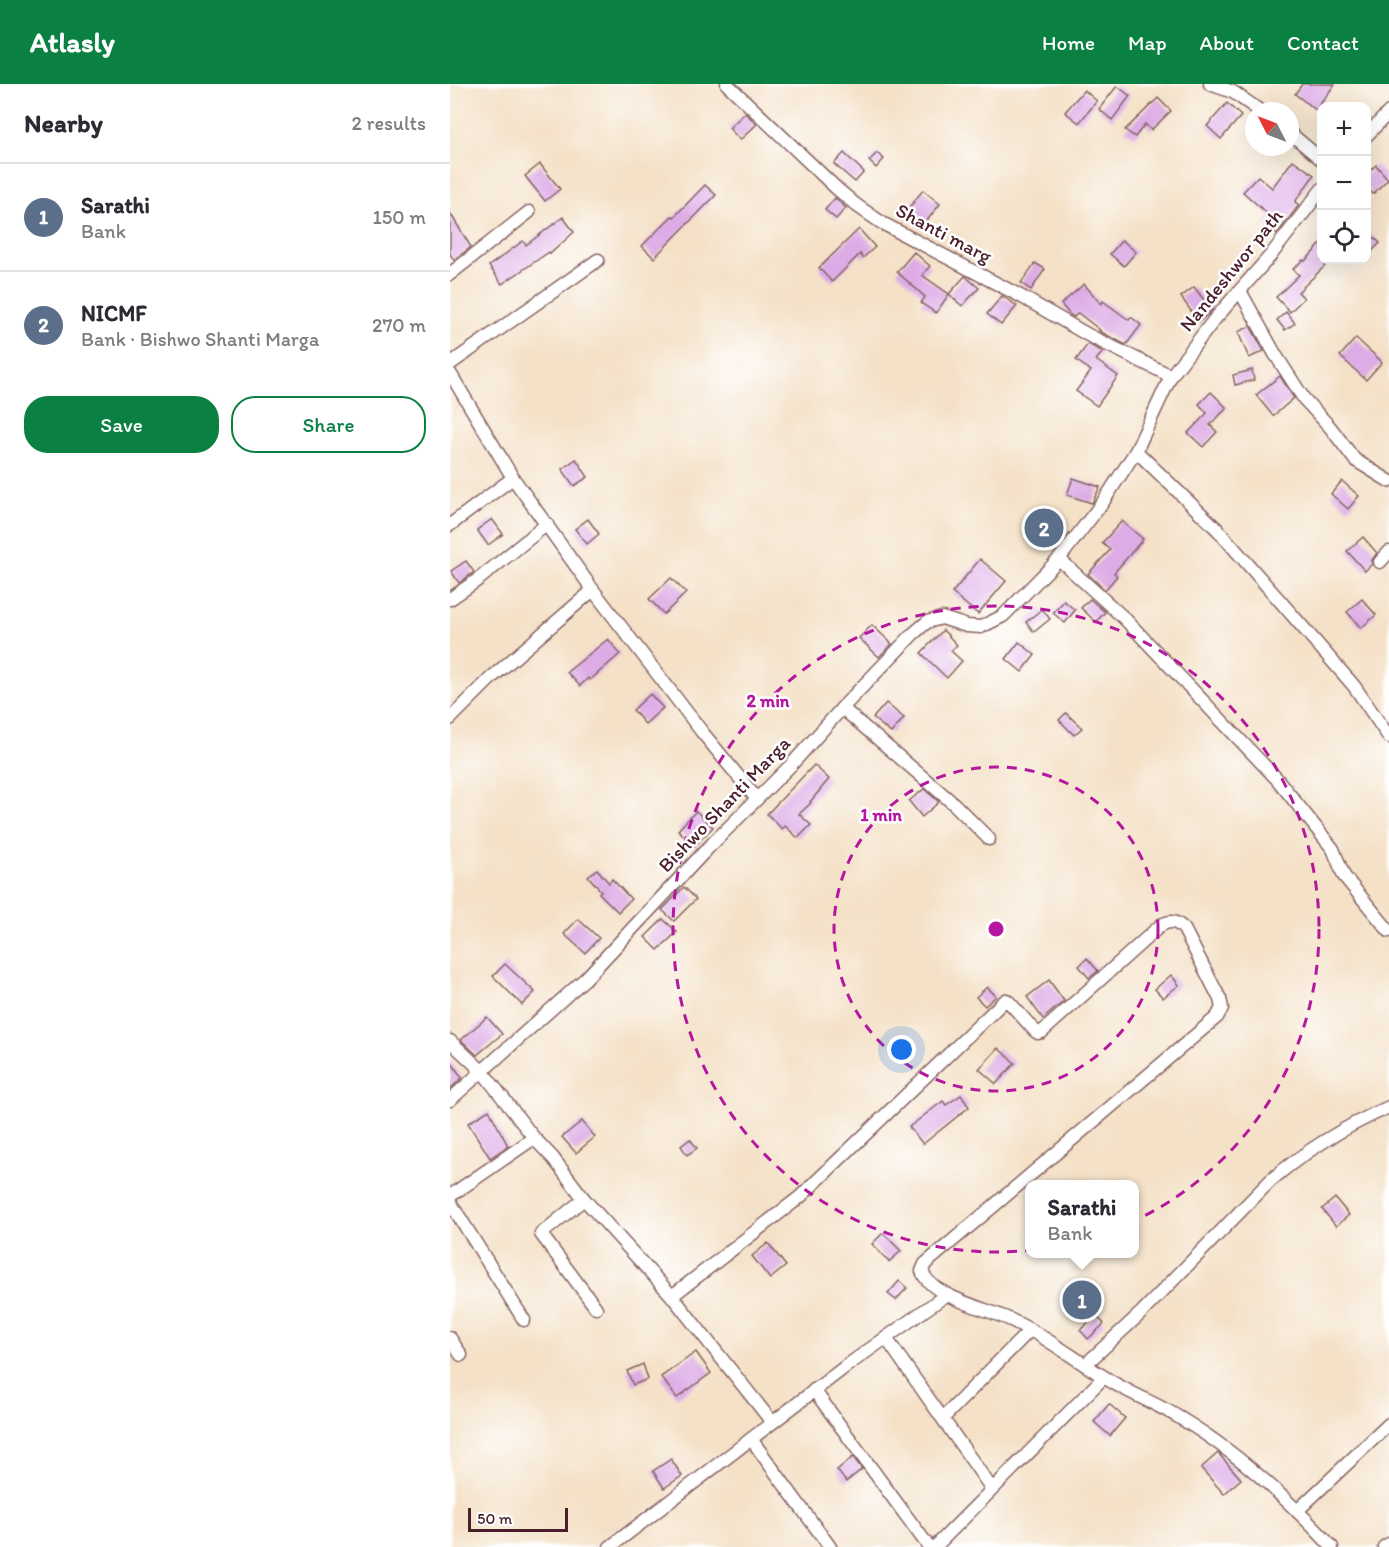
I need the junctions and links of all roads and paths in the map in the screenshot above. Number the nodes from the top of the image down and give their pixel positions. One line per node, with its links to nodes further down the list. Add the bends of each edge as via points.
1 (727, 84): 15 (street, Shanti marg, via 827,180 882,223)
2 (1210, 84): 3 (street)
3 (1247, 102)
4 (1389, 113): 5 (street)
5 (1371, 131)
6 (1299, 141): 7 (street)
7 (1317, 156)
8 (1317, 195): 12 (street, Nandeshwor path)
9 (529, 212): 11 (street)
10 (598, 261): 13 (street)
11 (450, 274)
12 (1240, 291): 15 (street, Nandeshwor path); 18 (street, via 1304,399 1354,460)
13 (450, 364)
14 (450, 373): 17 (street)
15 (1171, 376): 16 (street, Bishwo Shanti Marga)
16 (1136, 451): 22 (street, Bishwo Shanti Marga); 28 (street, via 1218,530 1281,601 1354,686)
17 (513, 478): 19 (street); 20 (street)
18 (1389, 481)
19 (547, 524): 24 (street); 25 (street)
20 (450, 525)
21 (1389, 552): 23 (street)
22 (1059, 560): 26 (street, Bishwo Shanti Marga, via 1003,616 981,627 942,618 927,622); 31 (street, via 1125,619 1277,779 1333,849 1344,876)
23 (1380, 562)
24 (593, 590): 27 (street, via 490,678); 29 (street)
25 (450, 599)
26 (842, 708): 29 (street, Bishwo Shanti Marga); 30 (street)
27 (450, 719)
28 (1389, 737)
29 (756, 798): 33 (street, Bishwo Shanti Marga, via 586,978)
30 (989, 839)
31 (1389, 932)
32 (450, 1041): 33 (street)
33 (482, 1071): 34 (street, Bishwo Shanti Marga); 36 (street)
34 (450, 1100)
35 (1389, 1107): 48 (street, via 1331,1136 1291,1163)
36 (534, 1138): 37 (street); 38 (street)
37 (450, 1196)
38 (584, 1199): 41 (street); 42 (street, via 541,1234)
39 (450, 1202): 43 (street)
40 (946, 1295): 41 (street, via 923,1276 925,1264 1217,1017 1221,999 1178,923 1169,921 1161,925 1042,1032 1035,1031 1006,1000 801,1197); 44 (street); 46 (street)
41 (672, 1296): 52 (street)
42 (596, 1308)
43 (524, 1320)
44 (1030, 1330): 48 (street); 51 (street)
45 (450, 1338): 47 (street)
46 (886, 1338): 50 (street); 51 (street)
47 (461, 1355)
48 (1086, 1364): 49 (street)
49 (1104, 1377): 55 (street); 56 (street, via 1218,1443)
50 (814, 1390): 52 (street); 60 (street)
51 (943, 1419): 55 (street)
52 (772, 1422): 54 (street)
53 (1389, 1424): 56 (street)
54 (751, 1440): 58 (street); 59 (street)
55 (992, 1489): 61 (street)
56 (1297, 1511): 62 (street)
57 (1389, 1544): 63 (street)
58 (610, 1547)
59 (830, 1547)
60 (929, 1547)
61 (935, 1547)
62 (1332, 1547)
63 (1384, 1547)

